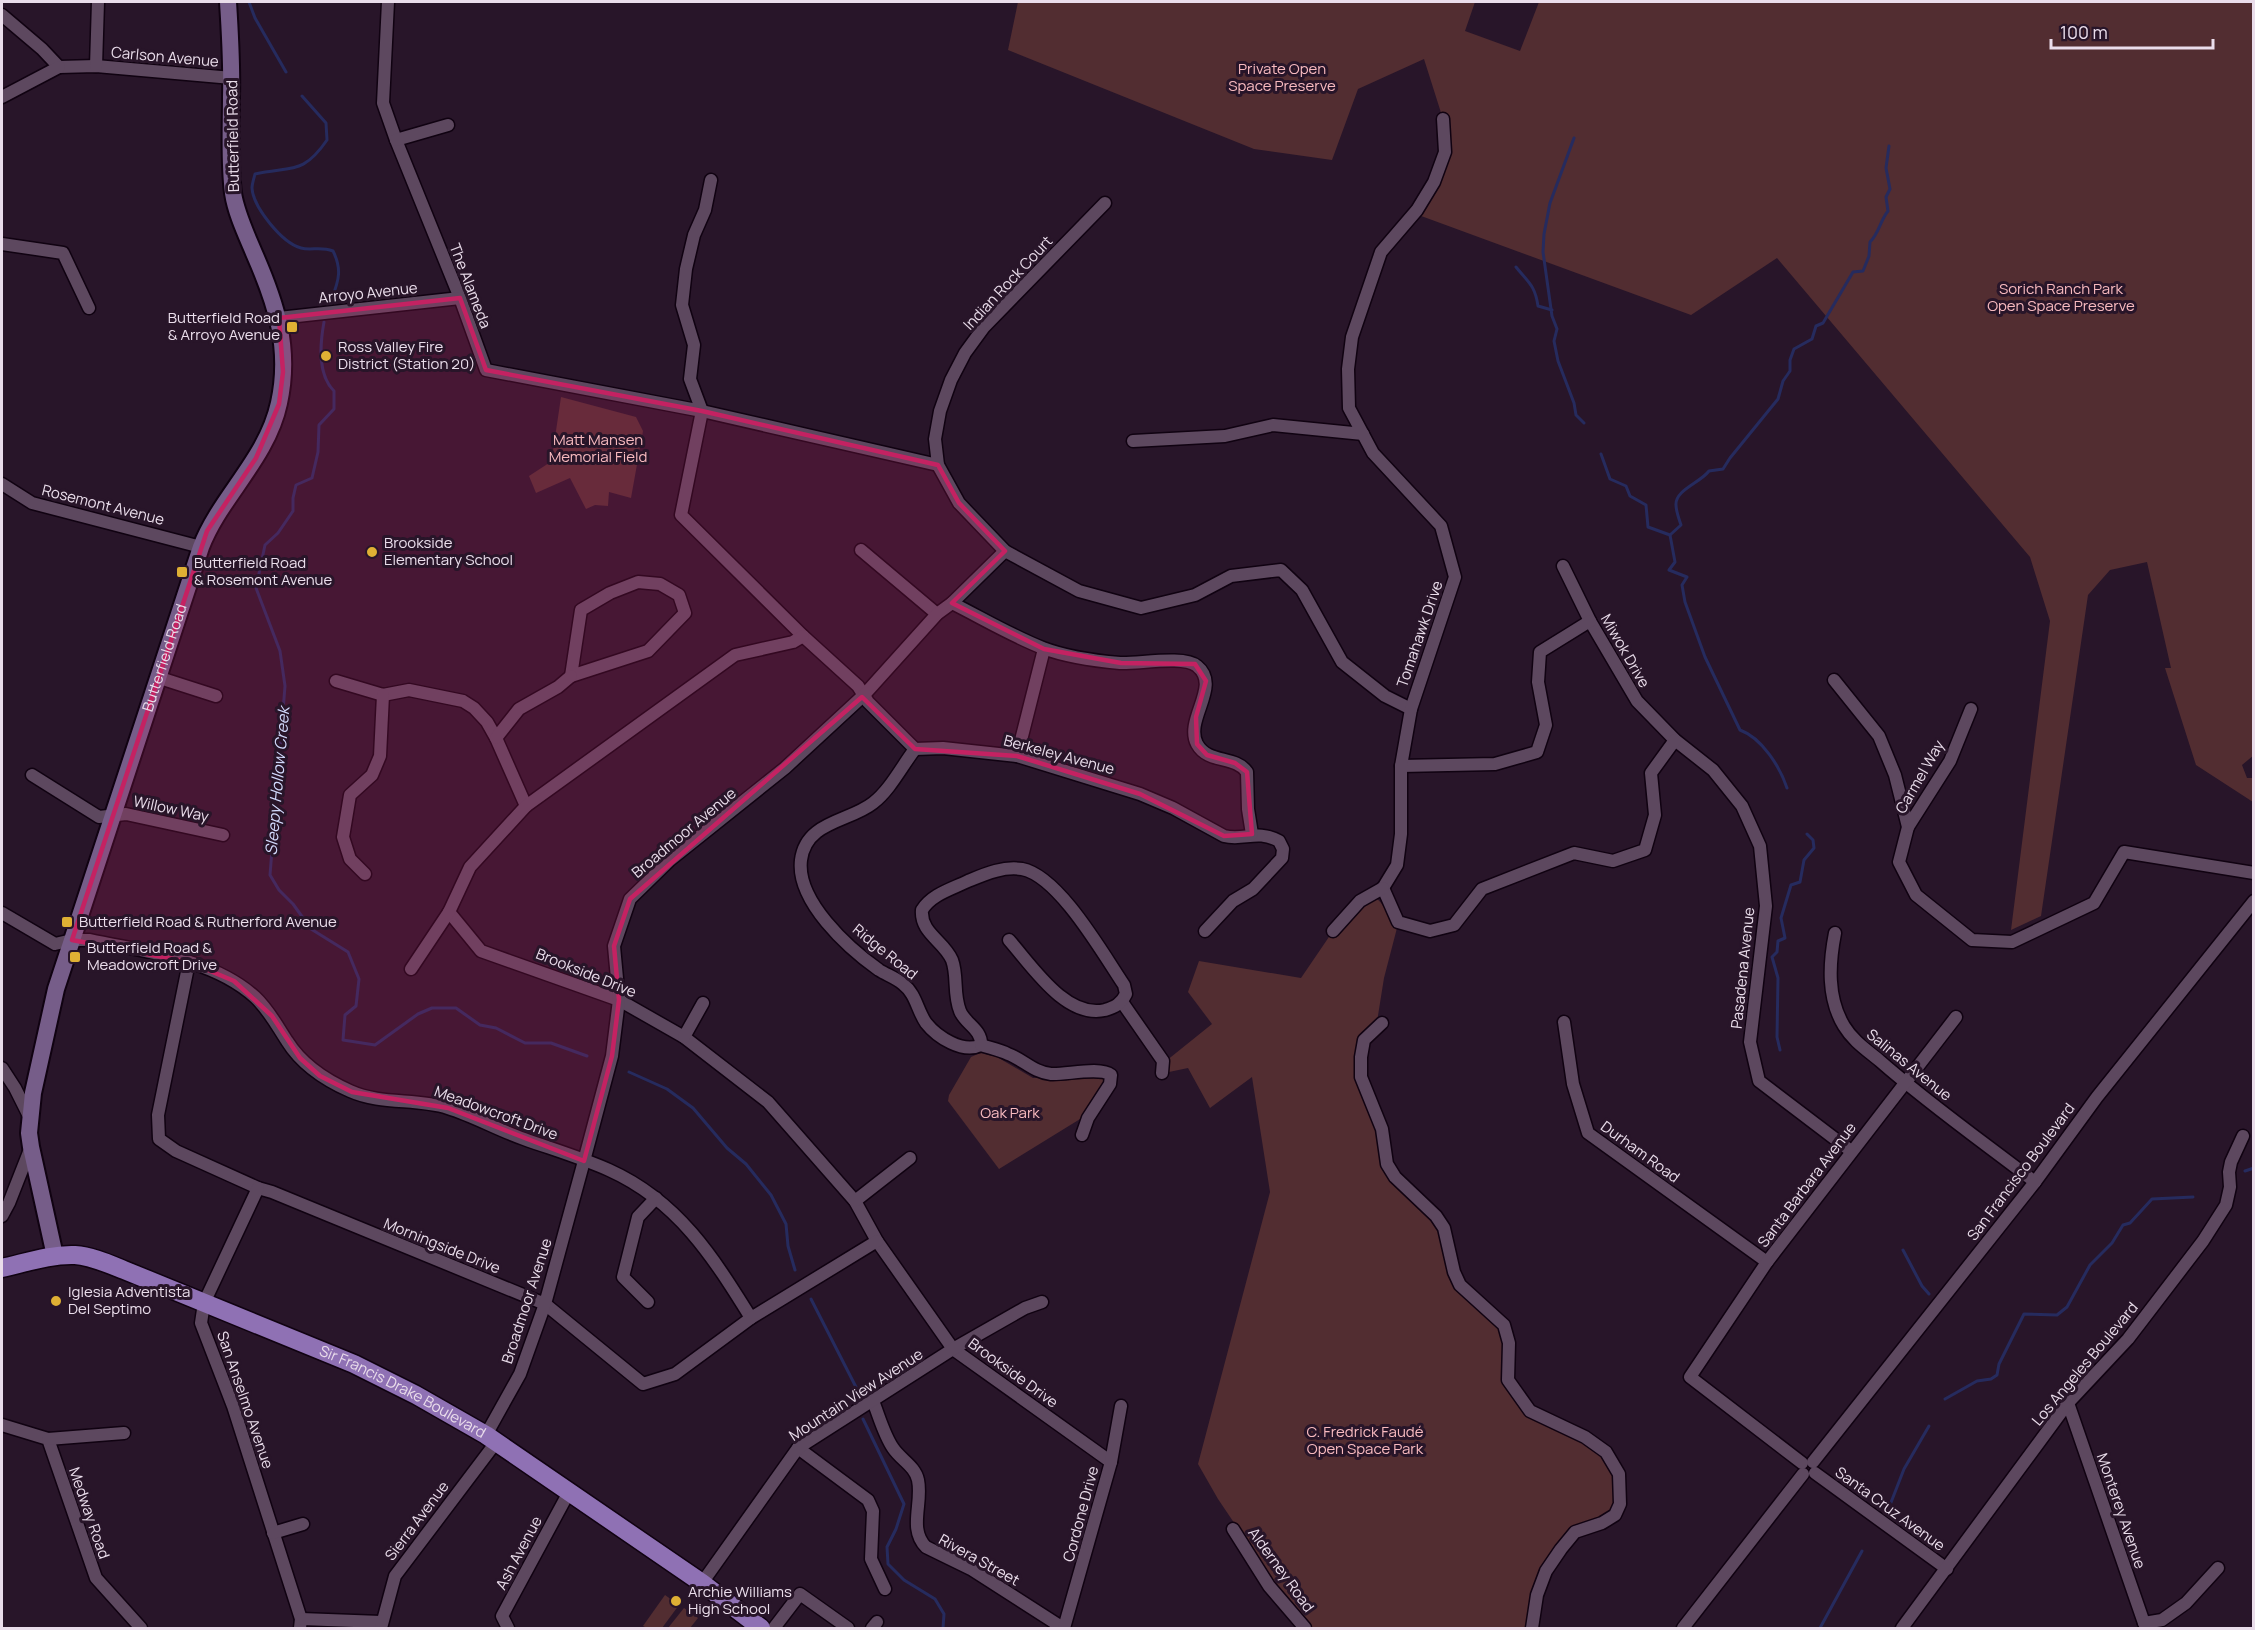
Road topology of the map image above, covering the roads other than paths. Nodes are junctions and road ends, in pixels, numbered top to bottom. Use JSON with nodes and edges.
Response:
{"nodes":[{"id":1,"x":98,"y":2,"type":"edge"},
{"id":2,"x":228,"y":2,"type":"edge"},
{"id":3,"x":388,"y":2,"type":"edge"},
{"id":4,"x":2,"y":15,"type":"edge"},
{"id":5,"x":96,"y":66,"type":"junction"},
{"id":6,"x":59,"y":67,"type":"junction"},
{"id":7,"x":231,"y":78,"type":"junction"},
{"id":8,"x":2,"y":97,"type":"edge"},
{"id":9,"x":1443,"y":119,"type":"dead end"},
{"id":10,"x":448,"y":125,"type":"dead end"},
{"id":11,"x":396,"y":140,"type":"junction"},
{"id":12,"x":711,"y":180,"type":"dead end"},
{"id":13,"x":1106,"y":202,"type":"dead end"},
{"id":14,"x":2,"y":244,"type":"edge"},
{"id":15,"x":460,"y":298,"type":"junction"},
{"id":16,"x":89,"y":308,"type":"dead end"},
{"id":17,"x":279,"y":318,"type":"junction"},
{"id":18,"x":702,"y":411,"type":"junction"},
{"id":19,"x":1363,"y":434,"type":"junction"},
{"id":20,"x":1133,"y":441,"type":"dead end"},
{"id":21,"x":938,"y":465,"type":"junction"},
{"id":22,"x":2,"y":484,"type":"edge"},
{"id":23,"x":201,"y":546,"type":"junction"},
{"id":24,"x":861,"y":550,"type":"dead end"},
{"id":25,"x":1005,"y":551,"type":"junction"},
{"id":26,"x":1563,"y":566,"type":"dead end"},
{"id":27,"x":952,"y":603,"type":"junction"},
{"id":28,"x":937,"y":614,"type":"junction"},
{"id":29,"x":1590,"y":621,"type":"junction"},
{"id":30,"x":803,"y":636,"type":"junction"},
{"id":31,"x":1044,"y":649,"type":"junction"},
{"id":32,"x":571,"y":676,"type":"junction"},
{"id":33,"x":160,"y":678,"type":"junction"},
{"id":34,"x":1834,"y":680,"type":"dead end"},
{"id":35,"x":336,"y":681,"type":"dead end"},
{"id":36,"x":383,"y":695,"type":"junction"},
{"id":37,"x":864,"y":695,"type":"junction"},
{"id":38,"x":216,"y":696,"type":"dead end"},
{"id":39,"x":1411,"y":709,"type":"junction"},
{"id":40,"x":1971,"y":709,"type":"dead end"},
{"id":41,"x":496,"y":738,"type":"junction"},
{"id":42,"x":1675,"y":740,"type":"junction"},
{"id":43,"x":915,"y":749,"type":"junction"},
{"id":44,"x":1017,"y":756,"type":"junction"},
{"id":45,"x":1401,"y":766,"type":"junction"},
{"id":46,"x":32,"y":776,"type":"dead end"},
{"id":47,"x":526,"y":806,"type":"junction"},
{"id":48,"x":112,"y":815,"type":"junction"},
{"id":49,"x":1908,"y":827,"type":"junction"},
{"id":50,"x":1252,"y":834,"type":"junction"},
{"id":51,"x":223,"y":835,"type":"dead end"},
{"id":52,"x":2253,"y":873,"type":"edge"},
{"id":53,"x":365,"y":874,"type":"dead end"},
{"id":54,"x":1383,"y":888,"type":"junction"},
{"id":55,"x":2253,"y":901,"type":"edge"},
{"id":56,"x":449,"y":912,"type":"junction"},
{"id":57,"x":2,"y":913,"type":"edge"},
{"id":58,"x":1205,"y":931,"type":"dead end"},
{"id":59,"x":1333,"y":931,"type":"dead end"},
{"id":60,"x":1835,"y":933,"type":"dead end"},
{"id":61,"x":72,"y":940,"type":"junction"},
{"id":62,"x":1009,"y":940,"type":"dead end"},
{"id":63,"x":189,"y":962,"type":"junction"},
{"id":64,"x":411,"y":969,"type":"dead end"},
{"id":65,"x":619,"y":1000,"type":"junction"},
{"id":66,"x":1122,"y":1002,"type":"junction"},
{"id":67,"x":703,"y":1003,"type":"dead end"},
{"id":68,"x":1956,"y":1017,"type":"dead end"},
{"id":69,"x":1564,"y":1022,"type":"dead end"},
{"id":70,"x":1382,"y":1023,"type":"dead end"},
{"id":71,"x":684,"y":1037,"type":"junction"},
{"id":72,"x":981,"y":1045,"type":"junction"},
{"id":73,"x":2,"y":1068,"type":"edge"},
{"id":74,"x":1162,"y":1073,"type":"dead end"},
{"id":75,"x":1904,"y":1083,"type":"junction"},
{"id":76,"x":30,"y":1118,"type":"junction"},
{"id":77,"x":1082,"y":1135,"type":"dead end"},
{"id":78,"x":2243,"y":1136,"type":"dead end"},
{"id":79,"x":31,"y":1147,"type":"junction"},
{"id":80,"x":1851,"y":1151,"type":"junction"},
{"id":81,"x":910,"y":1158,"type":"dead end"},
{"id":82,"x":584,"y":1161,"type":"junction"},
{"id":83,"x":2035,"y":1182,"type":"junction"},
{"id":84,"x":258,"y":1188,"type":"junction"},
{"id":85,"x":656,"y":1198,"type":"junction"},
{"id":86,"x":855,"y":1201,"type":"junction"},
{"id":87,"x":2,"y":1216,"type":"edge"},
{"id":88,"x":877,"y":1241,"type":"junction"},
{"id":89,"x":55,"y":1256,"type":"junction"},
{"id":90,"x":1767,"y":1262,"type":"junction"},
{"id":91,"x":2,"y":1268,"type":"edge"},
{"id":92,"x":648,"y":1302,"type":"dead end"},
{"id":93,"x":1042,"y":1302,"type":"dead end"},
{"id":94,"x":204,"y":1303,"type":"junction"},
{"id":95,"x":545,"y":1304,"type":"junction"},
{"id":96,"x":751,"y":1318,"type":"junction"},
{"id":97,"x":953,"y":1349,"type":"junction"},
{"id":98,"x":1690,"y":1377,"type":"joint"},
{"id":99,"x":873,"y":1401,"type":"junction"},
{"id":100,"x":2068,"y":1403,"type":"junction"},
{"id":101,"x":1121,"y":1406,"type":"dead end"},
{"id":102,"x":2,"y":1425,"type":"edge"},
{"id":103,"x":124,"y":1434,"type":"dead end"},
{"id":104,"x":492,"y":1438,"type":"junction"},
{"id":105,"x":48,"y":1439,"type":"junction"},
{"id":106,"x":798,"y":1448,"type":"junction"},
{"id":107,"x":1111,"y":1462,"type":"junction"},
{"id":108,"x":1808,"y":1468,"type":"junction"},
{"id":109,"x":569,"y":1492,"type":"junction"},
{"id":110,"x":303,"y":1524,"type":"dead end"},
{"id":111,"x":1233,"y":1529,"type":"dead end"},
{"id":112,"x":273,"y":1533,"type":"junction"},
{"id":113,"x":2218,"y":1568,"type":"dead end"},
{"id":114,"x":1947,"y":1569,"type":"junction"},
{"id":115,"x":702,"y":1583,"type":"junction"},
{"id":116,"x":885,"y":1590,"type":"dead end"},
{"id":117,"x":300,"y":1624,"type":"edge"},
{"id":118,"x":381,"y":1625,"type":"edge"},
{"id":119,"x":2142,"y":1626,"type":"edge"},
{"id":120,"x":141,"y":1629,"type":"edge"},
{"id":121,"x":508,"y":1629,"type":"edge"},
{"id":122,"x":761,"y":1629,"type":"edge"},
{"id":123,"x":774,"y":1629,"type":"edge"},
{"id":124,"x":848,"y":1629,"type":"edge"},
{"id":125,"x":1064,"y":1629,"type":"edge"},
{"id":126,"x":1305,"y":1629,"type":"edge"},
{"id":127,"x":1532,"y":1629,"type":"edge"},
{"id":128,"x":1683,"y":1629,"type":"edge"},
{"id":129,"x":1902,"y":1629,"type":"edge"}],
"edges":[{"from":1,"to":5,"type":"street"},
{"from":2,"to":7,"type":"street","name":"Butterfield Road"},
{"from":3,"to":11,"type":"street","name":"The Alameda"},
{"from":4,"to":6,"type":"street"},
{"from":5,"to":6,"type":"street","name":"Carlson Avenue"},
{"from":5,"to":7,"type":"street","name":"Carlson Avenue"},
{"from":6,"to":8,"type":"street"},
{"from":7,"to":17,"type":"street","name":"Butterfield Road"},
{"from":9,"to":19,"type":"street","name":"Tomahawk Drive"},
{"from":10,"to":11,"type":"street"},
{"from":11,"to":15,"type":"street","name":"The Alameda"},
{"from":12,"to":18,"type":"street"},
{"from":13,"to":21,"type":"street","name":"Indian Rock Court"},
{"from":14,"to":16,"type":"street"},
{"from":15,"to":17,"type":"street","name":"Arroyo Avenue"},
{"from":15,"to":18,"type":"street","name":"The Alameda"},
{"from":17,"to":23,"type":"street","name":"Butterfield Road"},
{"from":18,"to":21,"type":"street","name":"The Alameda"},
{"from":18,"to":30,"type":"street"},
{"from":19,"to":20,"type":"street"},
{"from":19,"to":39,"type":"street","name":"Tomahawk Drive"},
{"from":21,"to":25,"type":"street"},
{"from":22,"to":23,"type":"street","name":"Rosemont Avenue"},
{"from":23,"to":33,"type":"street","name":"Butterfield Road"},
{"from":24,"to":28,"type":"street"},
{"from":25,"to":27,"type":"street","name":"Broadmoor Avenue"},
{"from":25,"to":39,"type":"street"},
{"from":26,"to":29,"type":"street","name":"Miwok Drive"},
{"from":27,"to":28,"type":"street","name":"Broadmoor Avenue"},
{"from":27,"to":31,"type":"street"},
{"from":28,"to":37,"type":"street","name":"Broadmoor Avenue"},
{"from":29,"to":42,"type":"street","name":"Miwok Drive"},
{"from":29,"to":45,"type":"street"},
{"from":30,"to":37,"type":"street"},
{"from":30,"to":47,"type":"street"},
{"from":31,"to":44,"type":"street"},
{"from":31,"to":50,"type":"street"},
{"from":32,"to":32,"type":"street"},
{"from":32,"to":41,"type":"street"},
{"from":33,"to":38,"type":"street"},
{"from":33,"to":48,"type":"street","name":"Butterfield Road"},
{"from":34,"to":49,"type":"street"},
{"from":35,"to":36,"type":"street"},
{"from":36,"to":41,"type":"street"},
{"from":36,"to":53,"type":"street"},
{"from":37,"to":43,"type":"street"},
{"from":37,"to":65,"type":"street","name":"Broadmoor Avenue"},
{"from":39,"to":45,"type":"street","name":"Tomahawk Drive"},
{"from":40,"to":49,"type":"street","name":"Carmel Way"},
{"from":41,"to":47,"type":"street"},
{"from":42,"to":54,"type":"street"},
{"from":42,"to":80,"type":"street","name":"Pasadena Avenue"},
{"from":43,"to":44,"type":"street","name":"Berkeley Avenue"},
{"from":43,"to":72,"type":"street","name":"Ridge Road"},
{"from":44,"to":50,"type":"street","name":"Berkeley Avenue"},
{"from":45,"to":54,"type":"street","name":"Tomahawk Drive"},
{"from":46,"to":48,"type":"street","name":"Willow Way"},
{"from":47,"to":56,"type":"street"},
{"from":48,"to":51,"type":"street","name":"Willow Way"},
{"from":48,"to":61,"type":"street","name":"Butterfield Road"},
{"from":49,"to":52,"type":"street"},
{"from":50,"to":58,"type":"street","name":"Berkeley Avenue"},
{"from":54,"to":59,"type":"street"},
{"from":55,"to":83,"type":"street","name":"San Francisco Boulevard"},
{"from":56,"to":64,"type":"street"},
{"from":56,"to":65,"type":"street","name":"Brookside Drive"},
{"from":57,"to":61,"type":"street","name":"Meadowcroft Drive"},
{"from":60,"to":75,"type":"street","name":"Salinas Avenue"},
{"from":61,"to":63,"type":"street","name":"Meadowcroft Drive"},
{"from":61,"to":76,"type":"street","name":"Butterfield Road"},
{"from":62,"to":66,"type":"street"},
{"from":63,"to":82,"type":"street","name":"Meadowcroft Drive"},
{"from":63,"to":84,"type":"street","name":"Morningside Drive"},
{"from":65,"to":71,"type":"street","name":"Brookside Drive"},
{"from":65,"to":82,"type":"street","name":"Broadmoor Avenue"},
{"from":66,"to":72,"type":"street"},
{"from":66,"to":74,"type":"street"},
{"from":67,"to":71,"type":"street"},
{"from":68,"to":75,"type":"street","name":"Santa Barbara Avenue"},
{"from":69,"to":90,"type":"street","name":"Durham Road"},
{"from":70,"to":127,"type":"street"},
{"from":71,"to":86,"type":"street","name":"Brookside Drive"},
{"from":72,"to":77,"type":"street","name":"Ridge Road"},
{"from":73,"to":76,"type":"street"},
{"from":75,"to":80,"type":"street","name":"Santa Barbara Avenue"},
{"from":75,"to":83,"type":"street","name":"Salinas Avenue"},
{"from":76,"to":79,"type":"street","name":"Butterfield Road"},
{"from":78,"to":100,"type":"street","name":"Los Angeles Boulevard"},
{"from":79,"to":87,"type":"street"},
{"from":79,"to":89,"type":"street","name":"Butterfield Road"},
{"from":80,"to":90,"type":"street","name":"Santa Barbara Avenue"},
{"from":81,"to":86,"type":"street"},
{"from":82,"to":85,"type":"street","name":"Meadowcroft Drive"},
{"from":82,"to":95,"type":"street","name":"Broadmoor Avenue"},
{"from":83,"to":108,"type":"street","name":"San Francisco Boulevard"},
{"from":84,"to":94,"type":"street","name":"San Anselmo Avenue"},
{"from":84,"to":95,"type":"street","name":"Morningside Drive"},
{"from":85,"to":92,"type":"street"},
{"from":85,"to":96,"type":"street","name":"Meadowcroft Drive"},
{"from":86,"to":88,"type":"street","name":"Brookside Drive"},
{"from":88,"to":96,"type":"street","name":"Morningside Drive"},
{"from":88,"to":97,"type":"street","name":"Brookside Drive"},
{"from":89,"to":91,"type":"main road","name":"Sir Francis Drake Boulevard"},
{"from":89,"to":94,"type":"main road","name":"Sir Francis Drake Boulevard"},
{"from":90,"to":98,"type":"street","name":"Santa Barbara Avenue"},
{"from":93,"to":97,"type":"street","name":"Mountain View Avenue"},
{"from":94,"to":104,"type":"main road","name":"Sir Francis Drake Boulevard"},
{"from":94,"to":112,"type":"street","name":"San Anselmo Avenue"},
{"from":95,"to":96,"type":"street","name":"Morningside Drive"},
{"from":95,"to":104,"type":"street","name":"Broadmoor Avenue"},
{"from":97,"to":99,"type":"street","name":"Mountain View Avenue"},
{"from":97,"to":107,"type":"street","name":"Brookside Drive"},
{"from":98,"to":108,"type":"street","name":"Santa Cruz Avenue"},
{"from":99,"to":106,"type":"street","name":"Mountain View Avenue"},
{"from":99,"to":125,"type":"street","name":"Rivera Street"},
{"from":100,"to":114,"type":"street","name":"Los Angeles Boulevard"},
{"from":100,"to":119,"type":"street","name":"Monterey Avenue"},
{"from":101,"to":107,"type":"street","name":"Cordone Drive"},
{"from":102,"to":105,"type":"street"},
{"from":103,"to":105,"type":"street"},
{"from":104,"to":109,"type":"main road","name":"Sir Francis Drake Boulevard"},
{"from":104,"to":118,"type":"street","name":"Sierra Avenue"},
{"from":105,"to":120,"type":"street","name":"Medway Road"},
{"from":106,"to":115,"type":"street","name":"Mountain View Avenue"},
{"from":106,"to":116,"type":"street"},
{"from":107,"to":125,"type":"street","name":"Cordone Drive"},
{"from":108,"to":114,"type":"street","name":"Santa Cruz Avenue"},
{"from":108,"to":128,"type":"street","name":"San Francisco Boulevard"},
{"from":109,"to":115,"type":"main road","name":"Sir Francis Drake Boulevard"},
{"from":109,"to":121,"type":"street","name":"Ash Avenue"},
{"from":110,"to":112,"type":"street"},
{"from":111,"to":126,"type":"street","name":"Alderney Road"},
{"from":112,"to":117,"type":"street","name":"San Anselmo Avenue"},
{"from":113,"to":119,"type":"street"},
{"from":114,"to":129,"type":"street","name":"Los Angeles Boulevard"},
{"from":115,"to":122,"type":"main road","name":"Sir Francis Drake Boulevard"},
{"from":117,"to":118,"type":"street"},
{"from":123,"to":124,"type":"street"}]}
